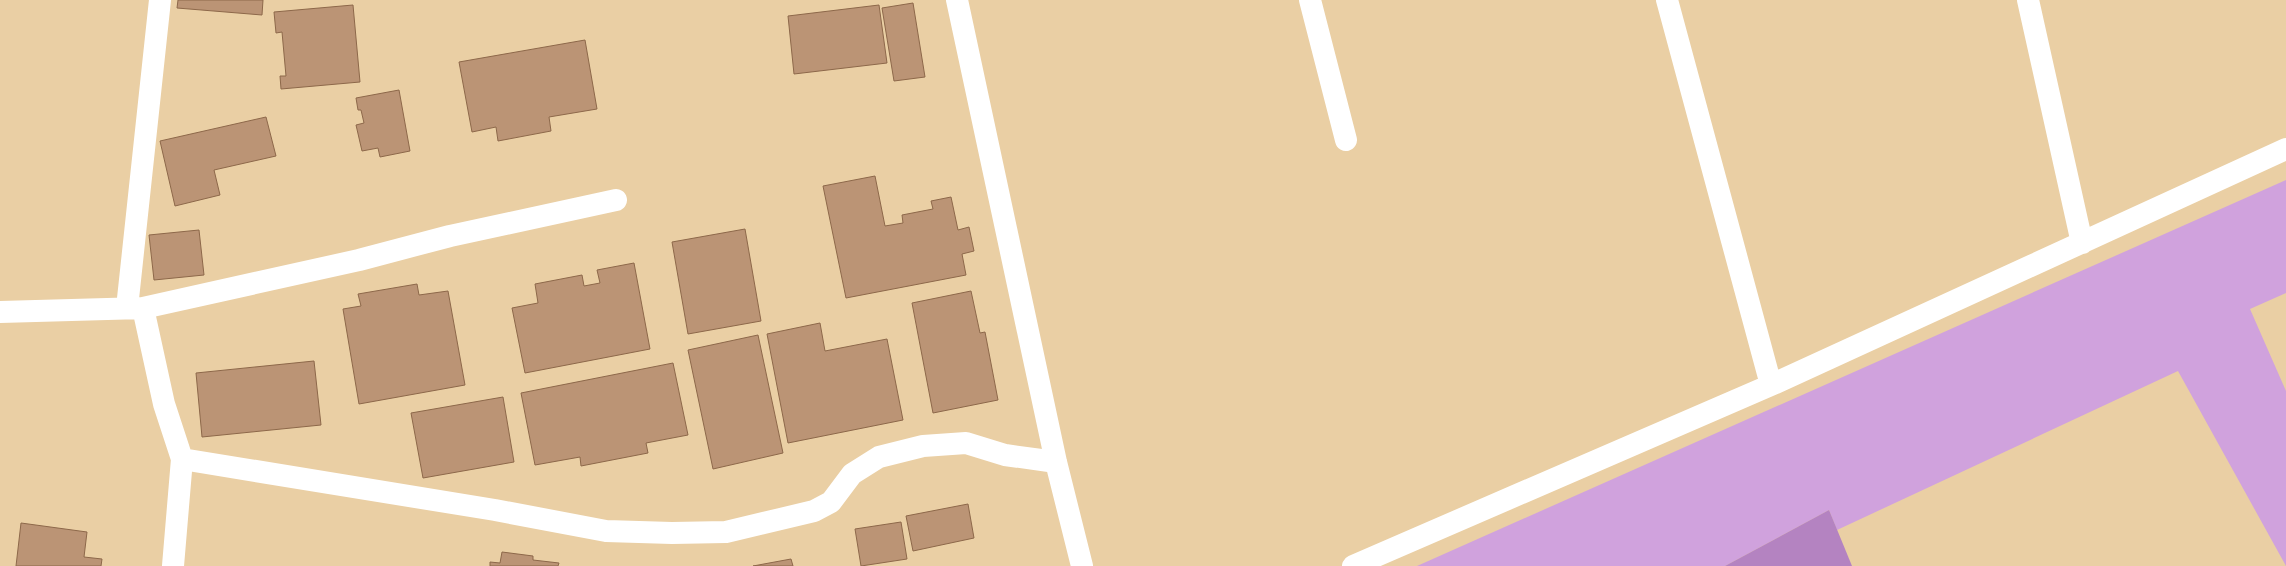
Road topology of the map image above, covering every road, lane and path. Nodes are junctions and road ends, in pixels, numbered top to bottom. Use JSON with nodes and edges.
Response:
{"nodes":[{"id":1,"x":160,"y":0,"type":"edge"},
{"id":2,"x":957,"y":0,"type":"edge"},
{"id":3,"x":1310,"y":0,"type":"edge"},
{"id":4,"x":1667,"y":0,"type":"edge"},
{"id":5,"x":2028,"y":0,"type":"edge"},
{"id":6,"x":1346,"y":140,"type":"dead end"},
{"id":7,"x":2286,"y":149,"type":"edge"},
{"id":8,"x":616,"y":200,"type":"dead end"},
{"id":9,"x":2082,"y":243,"type":"junction"},
{"id":10,"x":135,"y":308,"type":"junction"},
{"id":11,"x":0,"y":312,"type":"edge"},
{"id":12,"x":1771,"y":385,"type":"junction"},
{"id":13,"x":182,"y":459,"type":"junction"},
{"id":14,"x":1056,"y":462,"type":"junction"},
{"id":15,"x":173,"y":566,"type":"edge"},
{"id":16,"x":1082,"y":566,"type":"edge"},
{"id":17,"x":1352,"y":566,"type":"edge"}],
"edges":[{"from":1,"to":10,"type":"street"},
{"from":2,"to":14,"type":"street"},
{"from":3,"to":6,"type":"street"},
{"from":4,"to":12,"type":"street"},
{"from":5,"to":9,"type":"street"},
{"from":7,"to":9,"type":"street"},
{"from":8,"to":10,"type":"street"},
{"from":9,"to":12,"type":"street"},
{"from":10,"to":11,"type":"street"},
{"from":10,"to":13,"type":"street"},
{"from":12,"to":17,"type":"street"},
{"from":13,"to":14,"type":"street"},
{"from":13,"to":15,"type":"street"},
{"from":14,"to":16,"type":"street"}]}
